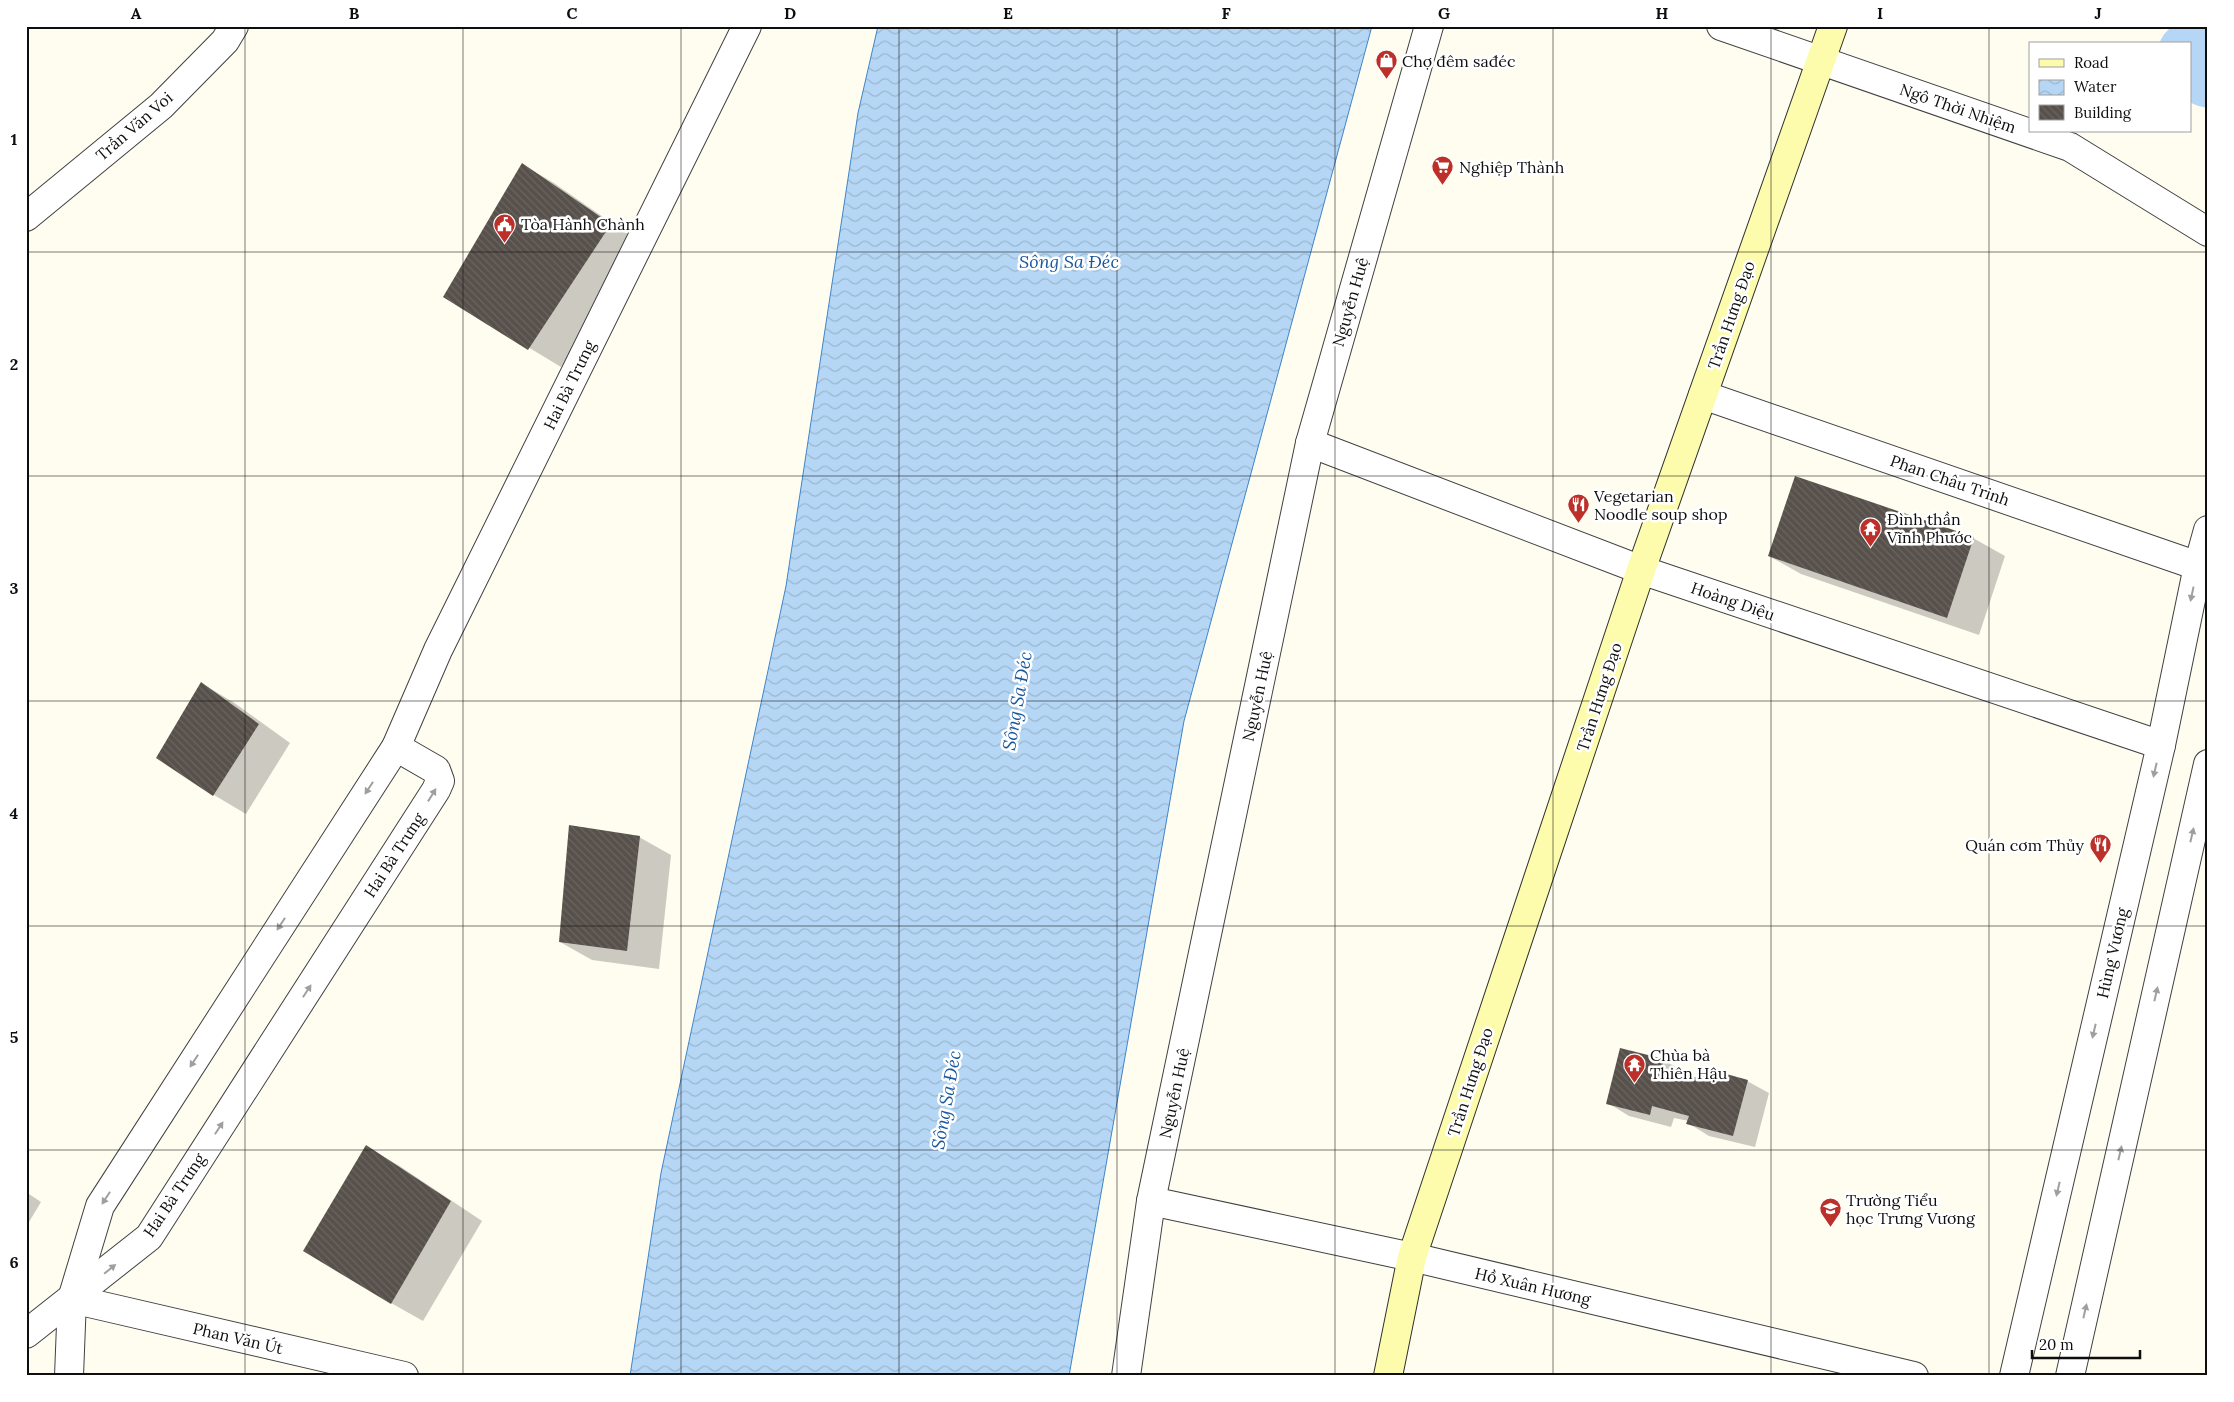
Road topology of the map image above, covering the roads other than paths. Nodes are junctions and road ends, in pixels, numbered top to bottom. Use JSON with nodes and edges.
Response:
{"nodes":[{"id":1,"x":234,"y":26,"type":"edge"},
{"id":2,"x":748,"y":26,"type":"edge"},
{"id":3,"x":1429,"y":26,"type":"edge"},
{"id":4,"x":1721,"y":26,"type":"edge"},
{"id":5,"x":1833,"y":26,"type":"edge"},
{"id":6,"x":1820,"y":61,"type":"junction"},
{"id":7,"x":26,"y":218,"type":"edge"},
{"id":8,"x":2208,"y":232,"type":"edge"},
{"id":9,"x":1703,"y":395,"type":"junction"},
{"id":10,"x":1310,"y":443,"type":"junction"},
{"id":11,"x":2208,"y":530,"type":"edge"},
{"id":12,"x":2198,"y":566,"type":"junction"},
{"id":13,"x":1641,"y":570,"type":"junction"},
{"id":14,"x":2160,"y":744,"type":"junction"},
{"id":15,"x":396,"y":746,"type":"junction"},
{"id":16,"x":2208,"y":764,"type":"edge"},
{"id":17,"x":1151,"y":1201,"type":"junction"},
{"id":18,"x":1412,"y":1257,"type":"junction"},
{"id":19,"x":72,"y":1299,"type":"junction"},
{"id":20,"x":26,"y":1334,"type":"edge"},
{"id":21,"x":69,"y":1376,"type":"edge"},
{"id":22,"x":404,"y":1376,"type":"edge"},
{"id":23,"x":1126,"y":1376,"type":"edge"},
{"id":24,"x":1388,"y":1376,"type":"edge"},
{"id":25,"x":1914,"y":1376,"type":"edge"},
{"id":26,"x":2014,"y":1376,"type":"edge"},
{"id":27,"x":2070,"y":1376,"type":"edge"}],
"edges":[{"from":1,"to":7,"type":"street","name":"Trần Văn Voi"},
{"from":2,"to":15,"type":"street","name":"Hai Bà Trưng"},
{"from":3,"to":10,"type":"street","name":"Nguyễn Huệ"},
{"from":4,"to":6,"type":"street","name":"Ngô Thời Nhiệm"},
{"from":5,"to":6,"type":"main road","name":"Trần Hưng Đạo"},
{"from":6,"to":8,"type":"street","name":"Ngô Thời Nhiệm"},
{"from":6,"to":9,"type":"main road","name":"Trần Hưng Đạo"},
{"from":9,"to":12,"type":"street","name":"Phan Châu Trinh"},
{"from":9,"to":13,"type":"main road","name":"Trần Hưng Đạo"},
{"from":10,"to":13,"type":"street","name":"Hoàng Diệu"},
{"from":10,"to":17,"type":"street","name":"Nguyễn Huệ"},
{"from":11,"to":12,"type":"street","name":"Hùng Vương"},
{"from":12,"to":14,"type":"street","name":"Hùng Vương","one_way":true},
{"from":13,"to":14,"type":"street","name":"Hoàng Diệu"},
{"from":13,"to":18,"type":"main road","name":"Trần Hưng Đạo"},
{"from":14,"to":26,"type":"street","name":"Hùng Vương","one_way":true},
{"from":15,"to":19,"type":"street","name":"Hai Bà Trưng","one_way":true},
{"from":19,"to":15,"type":"street","name":"Hai Bà Trưng","one_way":true},
{"from":27,"to":16,"type":"street","one_way":true},
{"from":17,"to":18,"type":"street","name":"Hồ Xuân Hương"},
{"from":17,"to":23,"type":"street","name":"Nguyễn Huệ"},
{"from":18,"to":24,"type":"main road","name":"Trần Hưng Đạo"},
{"from":18,"to":25,"type":"street","name":"Hồ Xuân Hương"},
{"from":19,"to":20,"type":"street"},
{"from":19,"to":21,"type":"street"},
{"from":19,"to":22,"type":"street","name":"Phan Văn Út"}]}
